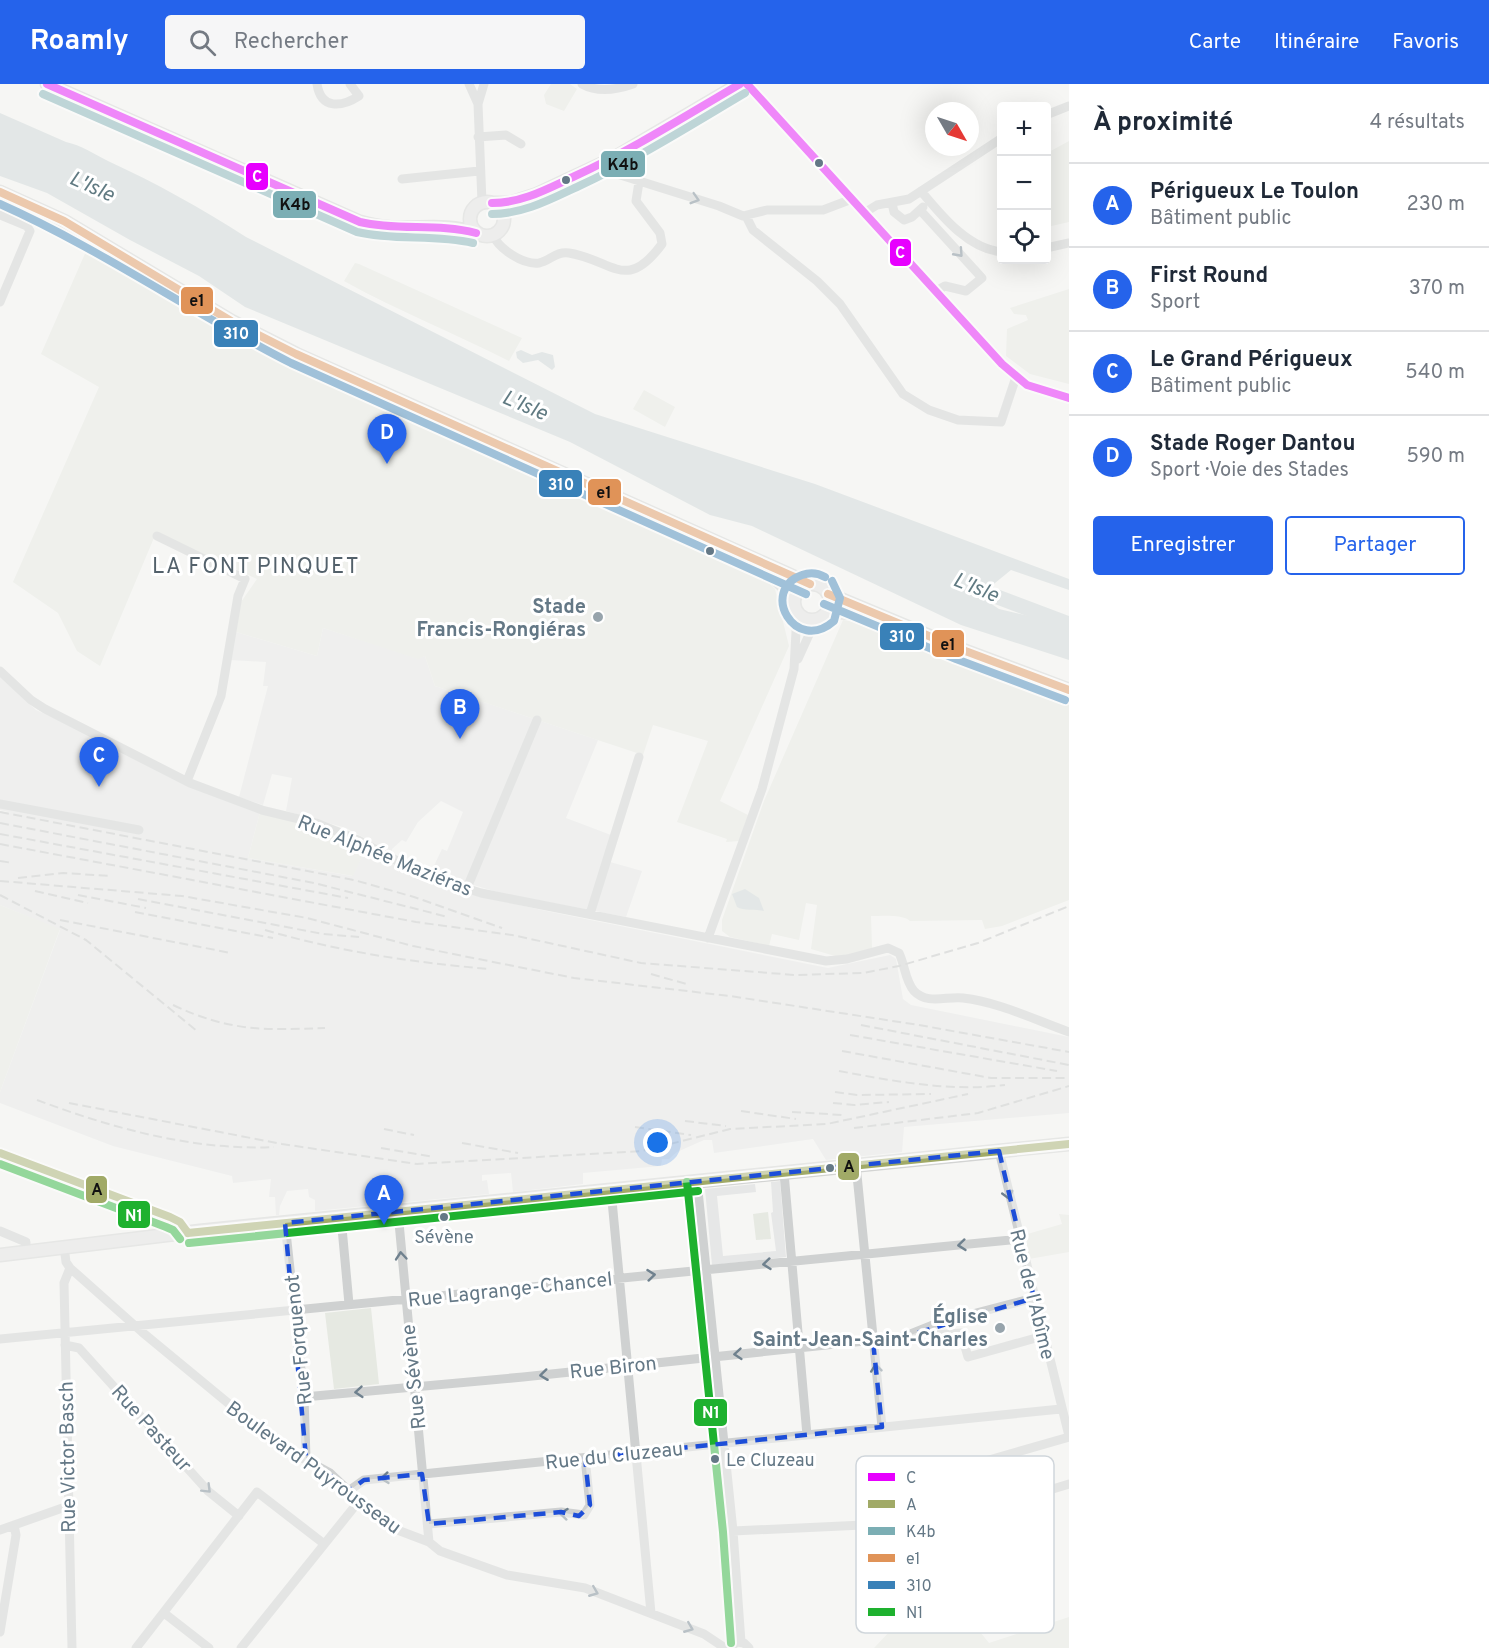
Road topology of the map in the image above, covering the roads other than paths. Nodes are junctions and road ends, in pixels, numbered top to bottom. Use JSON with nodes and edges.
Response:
{"nodes":[{"id":1,"x":47,"y":84,"type":"edge"},
{"id":2,"x":316,"y":84,"type":"edge"},
{"id":3,"x":350,"y":84,"type":"edge"},
{"id":4,"x":469,"y":84,"type":"edge"},
{"id":5,"x":484,"y":84,"type":"edge"},
{"id":6,"x":582,"y":84,"type":"edge"},
{"id":7,"x":633,"y":84,"type":"edge"},
{"id":8,"x":730,"y":84,"type":"edge"},
{"id":9,"x":740,"y":84,"type":"edge"},
{"id":10,"x":747,"y":84,"type":"edge"},
{"id":11,"x":478,"y":104,"type":"junction"},
{"id":12,"x":1069,"y":106,"type":"edge"},
{"id":13,"x":1051,"y":113,"type":"edge"},
{"id":14,"x":478,"y":137,"type":"junction"},
{"id":15,"x":997,"y":141,"type":"edge"},
{"id":16,"x":521,"y":144,"type":"dead end"},
{"id":17,"x":479,"y":171,"type":"junction"},
{"id":18,"x":582,"y":171,"type":"junction"},
{"id":19,"x":402,"y":178,"type":"dead end"},
{"id":20,"x":639,"y":182,"type":"junction"},
{"id":21,"x":921,"y":191,"type":"junction"},
{"id":22,"x":0,"y":192,"type":"edge"},
{"id":23,"x":535,"y":195,"type":"junction"},
{"id":24,"x":852,"y":199,"type":"junction"},
{"id":25,"x":929,"y":201,"type":"junction"},
{"id":26,"x":0,"y":202,"type":"edge"},
{"id":27,"x":892,"y":203,"type":"junction"},
{"id":28,"x":482,"y":205,"type":"junction"},
{"id":29,"x":920,"y":210,"type":"junction"},
{"id":30,"x":864,"y":213,"type":"junction"},
{"id":31,"x":0,"y":215,"type":"edge"},
{"id":32,"x":746,"y":216,"type":"junction"},
{"id":33,"x":504,"y":221,"type":"junction"},
{"id":34,"x":411,"y":229,"type":"junction"},
{"id":35,"x":476,"y":233,"type":"junction"},
{"id":36,"x":493,"y":235,"type":"junction"},
{"id":37,"x":1069,"y":243,"type":"edge"},
{"id":38,"x":1051,"y":247,"type":"edge"},
{"id":39,"x":997,"y":250,"type":"edge"},
{"id":40,"x":136,"y":265,"type":"junction"},
{"id":41,"x":936,"y":291,"type":"junction"},
{"id":42,"x":0,"y":302,"type":"edge"},
{"id":43,"x":1016,"y":377,"type":"junction"},
{"id":44,"x":1069,"y":398,"type":"edge"},
{"id":45,"x":157,"y":536,"type":"dead end"},
{"id":46,"x":743,"y":554,"type":"junction"},
{"id":47,"x":810,"y":584,"type":"junction"},
{"id":48,"x":828,"y":594,"type":"junction"},
{"id":49,"x":795,"y":608,"type":"junction"},
{"id":50,"x":823,"y":616,"type":"junction"},
{"id":51,"x":884,"y":616,"type":"junction"},
{"id":52,"x":794,"y":669,"type":"junction"},
{"id":53,"x":0,"y":671,"type":"edge"},
{"id":54,"x":1069,"y":690,"type":"edge"},
{"id":55,"x":537,"y":720,"type":"dead end"},
{"id":56,"x":639,"y":757,"type":"dead end"},
{"id":57,"x":187,"y":781,"type":"junction"},
{"id":58,"x":0,"y":804,"type":"edge"},
{"id":59,"x":139,"y":831,"type":"dead end"},
{"id":60,"x":467,"y":888,"type":"junction"},
{"id":61,"x":590,"y":914,"type":"junction"},
{"id":62,"x":708,"y":938,"type":"junction"},
{"id":63,"x":1069,"y":1032,"type":"edge"},
{"id":64,"x":1069,"y":1144,"type":"edge"},
{"id":65,"x":999,"y":1151,"type":"junction"},
{"id":66,"x":0,"y":1153,"type":"edge"},
{"id":67,"x":856,"y":1165,"type":"junction"},
{"id":68,"x":784,"y":1173,"type":"junction"},
{"id":69,"x":697,"y":1181,"type":"junction"},
{"id":70,"x":611,"y":1190,"type":"junction"},
{"id":71,"x":398,"y":1212,"type":"junction"},
{"id":72,"x":341,"y":1216,"type":"junction"},
{"id":73,"x":285,"y":1223,"type":"junction"},
{"id":74,"x":0,"y":1231,"type":"edge"},
{"id":75,"x":188,"y":1233,"type":"junction"},
{"id":76,"x":1020,"y":1239,"type":"junction"},
{"id":77,"x":59,"y":1247,"type":"junction"},
{"id":78,"x":0,"y":1248,"type":"edge"},
{"id":79,"x":24,"y":1250,"type":"junction"},
{"id":80,"x":864,"y":1254,"type":"junction"},
{"id":81,"x":0,"y":1255,"type":"edge"},
{"id":82,"x":792,"y":1261,"type":"junction"},
{"id":83,"x":70,"y":1268,"type":"junction"},
{"id":84,"x":705,"y":1270,"type":"junction"},
{"id":85,"x":620,"y":1278,"type":"junction"},
{"id":86,"x":1034,"y":1298,"type":"junction"},
{"id":87,"x":405,"y":1300,"type":"junction"},
{"id":88,"x":349,"y":1304,"type":"junction"},
{"id":89,"x":296,"y":1309,"type":"junction"},
{"id":90,"x":135,"y":1325,"type":"junction"},
{"id":91,"x":920,"y":1330,"type":"junction"},
{"id":92,"x":64,"y":1332,"type":"junction"},
{"id":93,"x":1043,"y":1336,"type":"junction"},
{"id":94,"x":0,"y":1339,"type":"edge"},
{"id":95,"x":873,"y":1341,"type":"junction"},
{"id":96,"x":65,"y":1345,"type":"junction"},
{"id":97,"x":798,"y":1349,"type":"junction"},
{"id":98,"x":714,"y":1357,"type":"junction"},
{"id":99,"x":628,"y":1364,"type":"junction"},
{"id":100,"x":414,"y":1386,"type":"junction"},
{"id":101,"x":304,"y":1397,"type":"junction"},
{"id":102,"x":1061,"y":1408,"type":"junction"},
{"id":103,"x":882,"y":1427,"type":"junction"},
{"id":104,"x":807,"y":1435,"type":"junction"},
{"id":105,"x":1069,"y":1437,"type":"edge"},
{"id":106,"x":724,"y":1444,"type":"junction"},
{"id":107,"x":636,"y":1451,"type":"junction"},
{"id":108,"x":1003,"y":1456,"type":"edge"},
{"id":109,"x":306,"y":1458,"type":"junction"},
{"id":110,"x":585,"y":1458,"type":"junction"},
{"id":111,"x":423,"y":1474,"type":"junction"},
{"id":112,"x":1069,"y":1485,"type":"edge"},
{"id":113,"x":1054,"y":1489,"type":"edge"},
{"id":114,"x":350,"y":1490,"type":"junction"},
{"id":115,"x":359,"y":1501,"type":"junction"},
{"id":116,"x":68,"y":1506,"type":"junction"},
{"id":117,"x":239,"y":1516,"type":"junction"},
{"id":118,"x":14,"y":1524,"type":"junction"},
{"id":119,"x":429,"y":1524,"type":"junction"},
{"id":120,"x":856,"y":1525,"type":"edge"},
{"id":121,"x":0,"y":1530,"type":"edge"},
{"id":122,"x":733,"y":1531,"type":"junction"},
{"id":123,"x":429,"y":1542,"type":"junction"},
{"id":124,"x":323,"y":1543,"type":"junction"},
{"id":125,"x":164,"y":1613,"type":"junction"},
{"id":126,"x":651,"y":1613,"type":"junction"},
{"id":127,"x":0,"y":1632,"type":"edge"},
{"id":128,"x":745,"y":1645,"type":"edge"},
{"id":129,"x":72,"y":1648,"type":"edge"},
{"id":130,"x":136,"y":1648,"type":"edge"},
{"id":131,"x":209,"y":1648,"type":"edge"},
{"id":132,"x":241,"y":1648,"type":"edge"},
{"id":133,"x":727,"y":1648,"type":"edge"}],
"edges":[{"from":1,"to":34,"type":"main road"},
{"from":2,"to":3,"type":"street"},
{"from":4,"to":11,"type":"street"},
{"from":5,"to":11,"type":"street"},
{"from":6,"to":7,"type":"street"},
{"from":8,"to":18,"type":"main road"},
{"from":9,"to":18,"type":"main road"},
{"from":10,"to":24,"type":"street"},
{"from":11,"to":14,"type":"street"},
{"from":12,"to":13,"type":"street"},
{"from":14,"to":16,"type":"street"},
{"from":14,"to":17,"type":"street"},
{"from":15,"to":21,"type":"street"},
{"from":17,"to":19,"type":"street"},
{"from":17,"to":28,"type":"street"},
{"from":18,"to":20,"type":"street"},
{"from":18,"to":23,"type":"main road"},
{"from":20,"to":32,"type":"street","one_way":true},
{"from":20,"to":36,"type":"street"},
{"from":21,"to":25,"type":"street"},
{"from":21,"to":27,"type":"street"},
{"from":22,"to":40,"type":"main road"},
{"from":23,"to":28,"type":"main road"},
{"from":23,"to":33,"type":"main road"},
{"from":24,"to":30,"type":"street"},
{"from":24,"to":32,"type":"street"},
{"from":25,"to":29,"type":"street"},
{"from":25,"to":39,"type":"street"},
{"from":26,"to":40,"type":"main road"},
{"from":27,"to":29,"type":"street"},
{"from":27,"to":30,"type":"street"},
{"from":28,"to":33,"type":"main road"},
{"from":28,"to":34,"type":"main road"},
{"from":28,"to":35,"type":"main road"},
{"from":29,"to":41,"type":"street","one_way":true},
{"from":30,"to":41,"type":"street"},
{"from":31,"to":42,"type":"street"},
{"from":32,"to":43,"type":"street"},
{"from":33,"to":36,"type":"main road"},
{"from":34,"to":35,"type":"main road"},
{"from":35,"to":36,"type":"main road"},
{"from":37,"to":38,"type":"street"},
{"from":40,"to":46,"type":"main road"},
{"from":41,"to":43,"type":"street"},
{"from":43,"to":44,"type":"street"},
{"from":45,"to":57,"type":"street"},
{"from":46,"to":47,"type":"main road"},
{"from":46,"to":49,"type":"main road"},
{"from":47,"to":48,"type":"main road"},
{"from":47,"to":49,"type":"main road"},
{"from":48,"to":50,"type":"main road"},
{"from":48,"to":51,"type":"main road"},
{"from":49,"to":50,"type":"main road"},
{"from":49,"to":52,"type":"street"},
{"from":50,"to":51,"type":"main road"},
{"from":50,"to":52,"type":"street"},
{"from":51,"to":54,"type":"main road"},
{"from":52,"to":62,"type":"street"},
{"from":53,"to":57,"type":"street","name":"Rue Alphée Maziéras"},
{"from":55,"to":60,"type":"street"},
{"from":56,"to":61,"type":"street"},
{"from":57,"to":60,"type":"street","name":"Rue Alphée Maziéras"},
{"from":58,"to":59,"type":"street"},
{"from":60,"to":61,"type":"street","name":"Rue Alphée Maziéras"},
{"from":61,"to":62,"type":"street","name":"Rue Alphée Maziéras"},
{"from":62,"to":63,"type":"street","name":"Rue Alphée Maziéras"},
{"from":64,"to":65,"type":"main road"},
{"from":65,"to":67,"type":"main road"},
{"from":65,"to":76,"type":"street","name":"Rue de l'Abîme","one_way":true},
{"from":66,"to":75,"type":"street"},
{"from":67,"to":68,"type":"main road"},
{"from":67,"to":80,"type":"street"},
{"from":68,"to":69,"type":"main road"},
{"from":68,"to":82,"type":"street"},
{"from":69,"to":70,"type":"main road"},
{"from":69,"to":84,"type":"street"},
{"from":70,"to":71,"type":"main road"},
{"from":70,"to":85,"type":"street"},
{"from":71,"to":72,"type":"main road"},
{"from":87,"to":71,"type":"street","name":"Rue Sévène","one_way":true},
{"from":72,"to":73,"type":"main road"},
{"from":72,"to":88,"type":"street"},
{"from":73,"to":75,"type":"main road"},
{"from":73,"to":89,"type":"street","name":"Rue Forquenot"},
{"from":74,"to":79,"type":"street"},
{"from":75,"to":77,"type":"main road"},
{"from":76,"to":80,"type":"street","name":"Rue Lagrange-Chancel","one_way":true},
{"from":76,"to":86,"type":"street","name":"Rue de l'Abîme"},
{"from":77,"to":79,"type":"main road"},
{"from":77,"to":83,"type":"street"},
{"from":78,"to":79,"type":"main road"},
{"from":79,"to":81,"type":"main road"},
{"from":80,"to":82,"type":"street","name":"Rue Lagrange-Chancel"},
{"from":80,"to":95,"type":"street"},
{"from":82,"to":84,"type":"street","name":"Rue Lagrange-Chancel","one_way":true},
{"from":82,"to":97,"type":"street"},
{"from":83,"to":90,"type":"street","name":"Boulevard Puyrousseau"},
{"from":83,"to":92,"type":"street","name":"Rue Victor Basch"},
{"from":85,"to":84,"type":"street","name":"Rue Lagrange-Chancel","one_way":true},
{"from":84,"to":98,"type":"street"},
{"from":85,"to":87,"type":"street","name":"Rue Lagrange-Chancel"},
{"from":85,"to":99,"type":"street"},
{"from":86,"to":91,"type":"street","name":"Rue Biron"},
{"from":86,"to":93,"type":"street","name":"Rue de l'Abîme"},
{"from":87,"to":88,"type":"street","name":"Rue Lagrange-Chancel"},
{"from":87,"to":100,"type":"street","name":"Rue Sévène"},
{"from":88,"to":89,"type":"street","name":"Rue Lagrange-Chancel"},
{"from":89,"to":90,"type":"street","name":"Rue Lagrange-Chancel"},
{"from":89,"to":101,"type":"street","name":"Rue Forquenot"},
{"from":90,"to":92,"type":"street","name":"Rue Lagrange-Chancel"},
{"from":90,"to":109,"type":"street","name":"Boulevard Puyrousseau"},
{"from":91,"to":93,"type":"street","name":"Rue Biron"},
{"from":91,"to":95,"type":"street","name":"Rue Biron"},
{"from":92,"to":94,"type":"street","name":"Rue Lagrange-Chancel"},
{"from":92,"to":96,"type":"street","name":"Rue Victor Basch"},
{"from":93,"to":102,"type":"street","name":"Rue de l'Abîme"},
{"from":95,"to":97,"type":"street","name":"Rue Biron"},
{"from":103,"to":95,"type":"street","one_way":true},
{"from":96,"to":116,"type":"street","name":"Rue Victor Basch"},
{"from":96,"to":117,"type":"street","name":"Rue Pasteur","one_way":true},
{"from":97,"to":98,"type":"street","name":"Rue Biron","one_way":true},
{"from":97,"to":104,"type":"street"},
{"from":98,"to":99,"type":"street","name":"Rue Biron"},
{"from":98,"to":106,"type":"street"},
{"from":99,"to":100,"type":"street","name":"Rue Biron","one_way":true},
{"from":99,"to":107,"type":"street"},
{"from":100,"to":101,"type":"street","name":"Rue Biron","one_way":true},
{"from":100,"to":111,"type":"street","name":"Rue Sévène"},
{"from":101,"to":109,"type":"street","name":"Rue Forquenot"},
{"from":102,"to":103,"type":"street","name":"Rue du Cluzeau"},
{"from":102,"to":105,"type":"street","name":"Rue de l'Abîme"},
{"from":103,"to":104,"type":"street","name":"Rue du Cluzeau"},
{"from":104,"to":106,"type":"street","name":"Rue du Cluzeau"},
{"from":105,"to":108,"type":"street"},
{"from":106,"to":107,"type":"street","name":"Rue du Cluzeau"},
{"from":106,"to":122,"type":"street"},
{"from":107,"to":110,"type":"street","name":"Rue du Cluzeau"},
{"from":107,"to":126,"type":"street"},
{"from":109,"to":114,"type":"street","name":"Boulevard Puyrousseau"},
{"from":110,"to":111,"type":"street","name":"Rue du Cluzeau"},
{"from":110,"to":119,"type":"street","one_way":true},
{"from":111,"to":114,"type":"street","name":"Rue du Cluzeau","one_way":true},
{"from":111,"to":119,"type":"street","name":"Rue Sévène"},
{"from":112,"to":113,"type":"street"},
{"from":114,"to":115,"type":"street","name":"Boulevard Puyrousseau"},
{"from":115,"to":123,"type":"street","name":"Boulevard Puyrousseau"},
{"from":115,"to":124,"type":"street"},
{"from":116,"to":118,"type":"street"},
{"from":116,"to":129,"type":"street","name":"Rue Victor Basch"},
{"from":117,"to":124,"type":"street"},
{"from":117,"to":125,"type":"street"},
{"from":118,"to":121,"type":"street"},
{"from":118,"to":127,"type":"street"},
{"from":119,"to":123,"type":"street","name":"Rue Sévène"},
{"from":120,"to":122,"type":"street"},
{"from":122,"to":128,"type":"street"},
{"from":123,"to":126,"type":"street","name":"Boulevard Puyrousseau","one_way":true},
{"from":124,"to":132,"type":"street"},
{"from":125,"to":130,"type":"street"},
{"from":125,"to":131,"type":"street"},
{"from":126,"to":133,"type":"street","name":"Boulevard Puyrousseau","one_way":true},
{"from":128,"to":133,"type":"street"}]}
